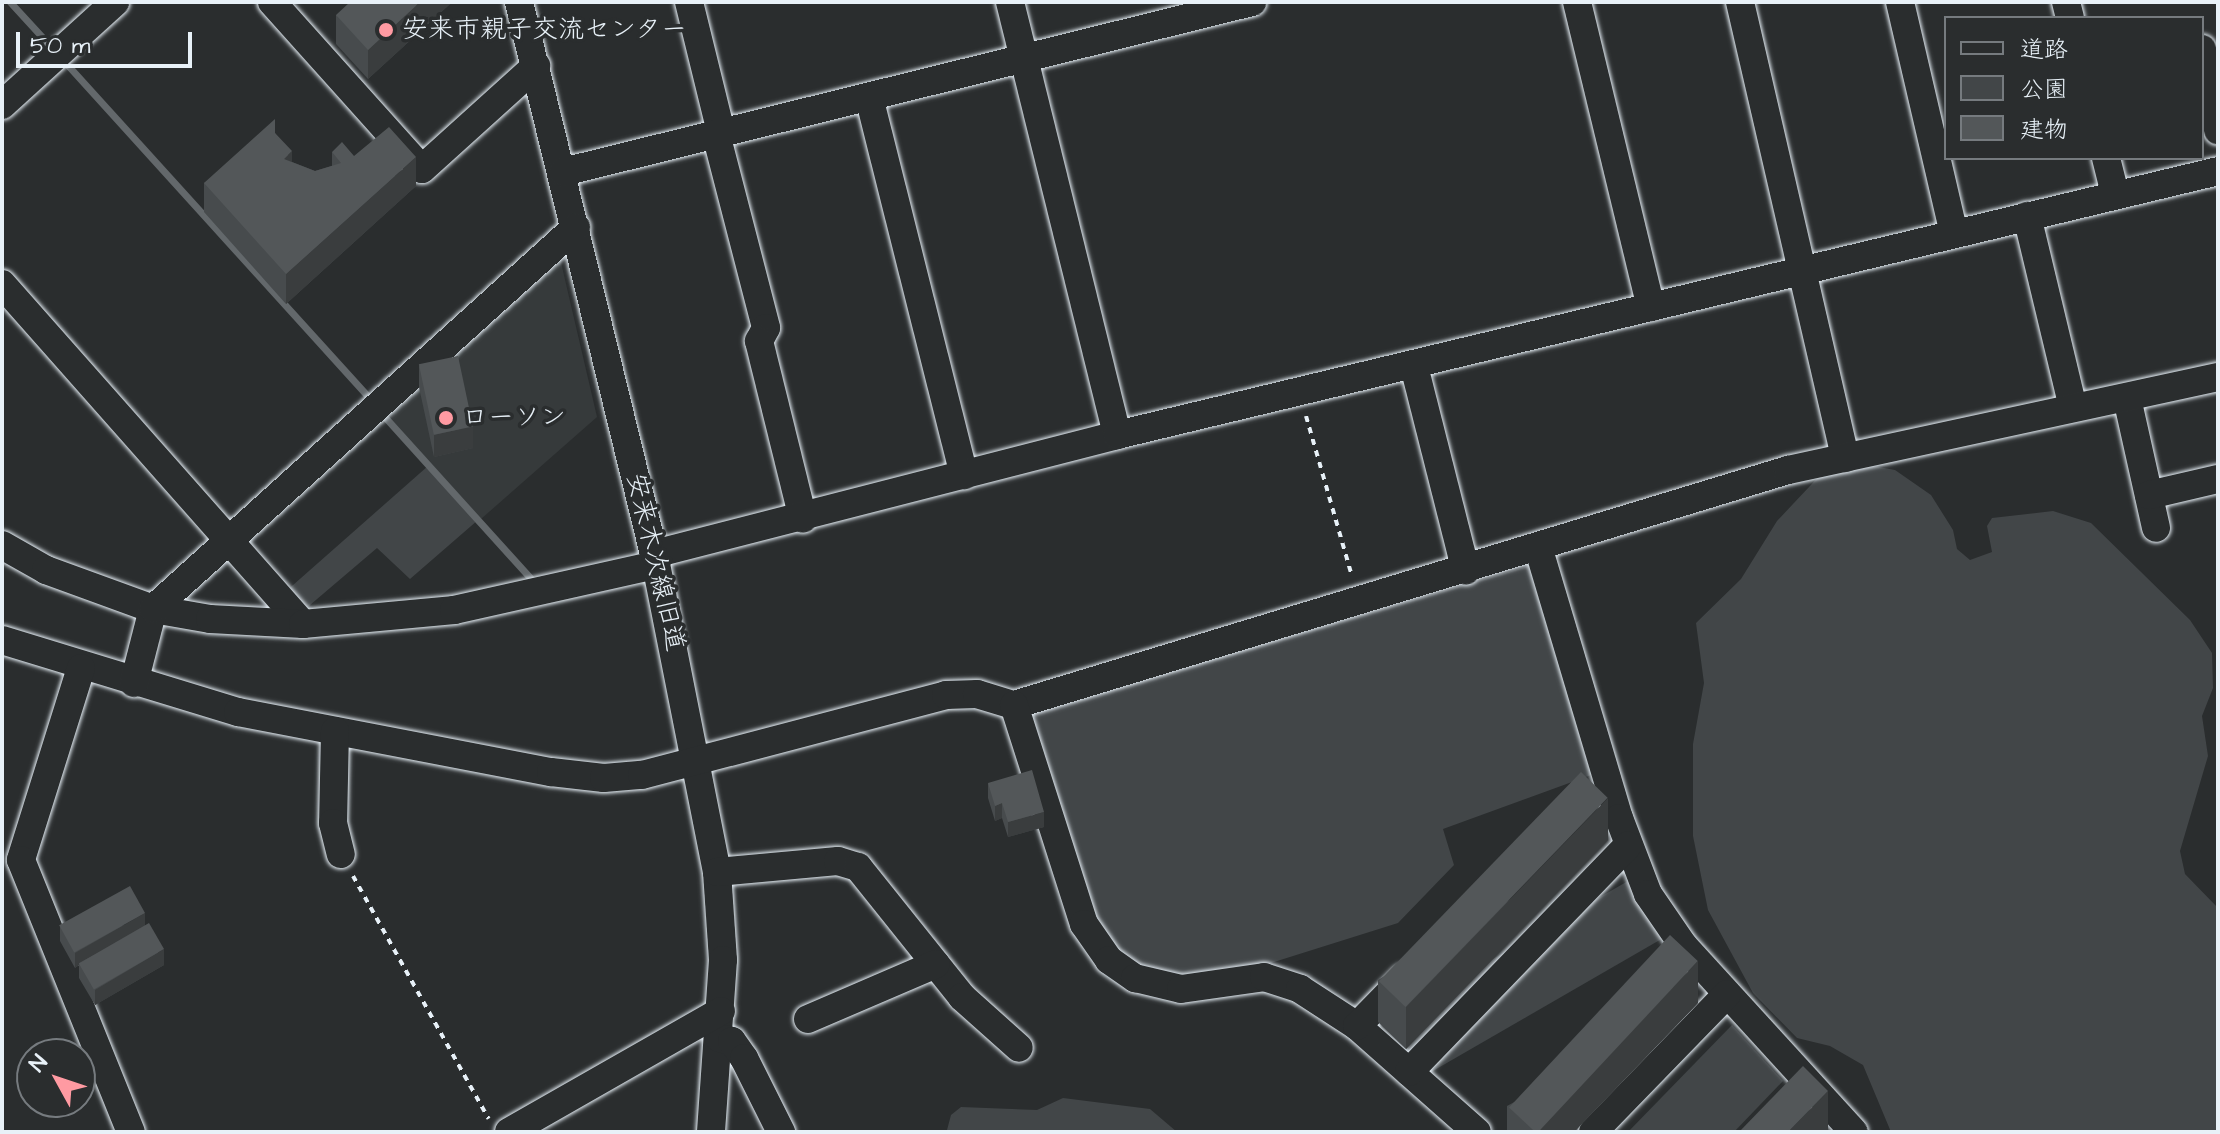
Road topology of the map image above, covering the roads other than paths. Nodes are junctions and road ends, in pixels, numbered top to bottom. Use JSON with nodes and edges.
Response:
{"nodes":[{"id":1,"x":115,"y":2,"type":"edge"},
{"id":2,"x":272,"y":2,"type":"edge"},
{"id":3,"x":519,"y":2,"type":"edge"},
{"id":4,"x":689,"y":2,"type":"edge"},
{"id":5,"x":1010,"y":2,"type":"edge"},
{"id":6,"x":1252,"y":2,"type":"edge"},
{"id":7,"x":1577,"y":2,"type":"edge"},
{"id":8,"x":1740,"y":2,"type":"edge"},
{"id":9,"x":1900,"y":2,"type":"edge"},
{"id":10,"x":2204,"y":59,"type":"edge"},
{"id":11,"x":1024,"y":62,"type":"junction"},
{"id":12,"x":536,"y":66,"type":"junction"},
{"id":13,"x":869,"y":97,"type":"junction"},
{"id":14,"x":2,"y":105,"type":"edge"},
{"id":15,"x":2218,"y":130,"type":"edge"},
{"id":16,"x":719,"y":133,"type":"junction"},
{"id":17,"x":2106,"y":160,"type":"edge"},
{"id":18,"x":2218,"y":171,"type":"edge"},
{"id":19,"x":563,"y":172,"type":"junction"},
{"id":20,"x":2115,"y":194,"type":"junction"},
{"id":21,"x":2027,"y":216,"type":"junction"},
{"id":22,"x":576,"y":227,"type":"junction"},
{"id":23,"x":1954,"y":234,"type":"junction"},
{"id":24,"x":1803,"y":272,"type":"junction"},
{"id":25,"x":2,"y":284,"type":"edge"},
{"id":26,"x":1651,"y":307,"type":"junction"},
{"id":27,"x":1414,"y":366,"type":"junction"},
{"id":28,"x":2218,"y":377,"type":"edge"},
{"id":29,"x":2127,"y":398,"type":"junction"},
{"id":30,"x":2073,"y":408,"type":"junction"},
{"id":31,"x":1117,"y":435,"type":"junction"},
{"id":32,"x":1845,"y":458,"type":"junction"},
{"id":33,"x":964,"y":475,"type":"junction"},
{"id":34,"x":2218,"y":479,"type":"edge"},
{"id":35,"x":2149,"y":495,"type":"junction"},
{"id":36,"x":803,"y":519,"type":"junction"},
{"id":37,"x":2156,"y":528,"type":"dead end"},
{"id":38,"x":229,"y":536,"type":"junction"},
{"id":39,"x":2,"y":545,"type":"edge"},
{"id":40,"x":1539,"y":550,"type":"junction"},
{"id":41,"x":655,"y":560,"type":"junction"},
{"id":42,"x":1466,"y":571,"type":"junction"},
{"id":43,"x":153,"y":609,"type":"junction"},
{"id":44,"x":303,"y":624,"type":"junction"},
{"id":45,"x":2,"y":640,"type":"edge"},
{"id":46,"x":81,"y":668,"type":"junction"},
{"id":47,"x":134,"y":683,"type":"junction"},
{"id":48,"x":1014,"y":705,"type":"junction"},
{"id":49,"x":335,"y":731,"type":"junction"},
{"id":50,"x":697,"y":761,"type":"junction"},
{"id":51,"x":1610,"y":787,"type":"junction"},
{"id":52,"x":1580,"y":797,"type":"edge"},
{"id":53,"x":1628,"y":845,"type":"junction"},
{"id":54,"x":341,"y":854,"type":"road end"},
{"id":55,"x":717,"y":872,"type":"junction"},
{"id":56,"x":1683,"y":945,"type":"junction"},
{"id":57,"x":1424,"y":957,"type":"edge"},
{"id":58,"x":936,"y":964,"type":"junction"},
{"id":59,"x":1661,"y":967,"type":"edge"},
{"id":60,"x":1727,"y":994,"type":"junction"},
{"id":61,"x":808,"y":1019,"type":"dead end"},
{"id":62,"x":720,"y":1024,"type":"junction"},
{"id":63,"x":1357,"y":1026,"type":"junction"},
{"id":64,"x":1019,"y":1048,"type":"dead end"},
{"id":65,"x":1409,"y":1072,"type":"junction"},
{"id":66,"x":1852,"y":1131,"type":"edge"},
{"id":67,"x":131,"y":1132,"type":"edge"},
{"id":68,"x":509,"y":1132,"type":"edge"},
{"id":69,"x":711,"y":1132,"type":"edge"},
{"id":70,"x":781,"y":1132,"type":"edge"},
{"id":71,"x":1477,"y":1132,"type":"edge"},
{"id":72,"x":1593,"y":1132,"type":"edge"}],
"edges":[{"from":1,"to":14,"type":"street"},
{"from":2,"to":12,"type":"street"},
{"from":3,"to":12,"type":"street","name":"安来木次線旧道"},
{"from":4,"to":16,"type":"street"},
{"from":5,"to":11,"type":"street"},
{"from":6,"to":11,"type":"street"},
{"from":7,"to":26,"type":"street"},
{"from":8,"to":24,"type":"street"},
{"from":9,"to":23,"type":"street"},
{"from":10,"to":15,"type":"street"},
{"from":11,"to":13,"type":"street"},
{"from":11,"to":31,"type":"street"},
{"from":12,"to":19,"type":"street","name":"安来木次線旧道"},
{"from":13,"to":16,"type":"street"},
{"from":13,"to":33,"type":"street"},
{"from":16,"to":19,"type":"street"},
{"from":16,"to":36,"type":"street"},
{"from":17,"to":20,"type":"street"},
{"from":18,"to":20,"type":"street"},
{"from":19,"to":22,"type":"street","name":"安来木次線旧道"},
{"from":20,"to":21,"type":"street"},
{"from":21,"to":23,"type":"street"},
{"from":21,"to":30,"type":"street"},
{"from":22,"to":38,"type":"street"},
{"from":22,"to":41,"type":"street","name":"安来木次線旧道"},
{"from":23,"to":24,"type":"street"},
{"from":24,"to":26,"type":"street"},
{"from":24,"to":32,"type":"street"},
{"from":25,"to":38,"type":"street"},
{"from":26,"to":27,"type":"street"},
{"from":27,"to":31,"type":"street"},
{"from":27,"to":42,"type":"street"},
{"from":28,"to":29,"type":"street"},
{"from":29,"to":30,"type":"street"},
{"from":29,"to":35,"type":"street"},
{"from":30,"to":32,"type":"street"},
{"from":31,"to":33,"type":"street"},
{"from":32,"to":40,"type":"street"},
{"from":33,"to":36,"type":"street"},
{"from":34,"to":35,"type":"street"},
{"from":35,"to":37,"type":"street"},
{"from":36,"to":41,"type":"street"},
{"from":38,"to":43,"type":"street"},
{"from":38,"to":44,"type":"street"},
{"from":39,"to":43,"type":"street"},
{"from":40,"to":42,"type":"street"},
{"from":40,"to":51,"type":"street"},
{"from":41,"to":44,"type":"street"},
{"from":41,"to":50,"type":"street","name":"安来木次線旧道"},
{"from":42,"to":48,"type":"street"},
{"from":43,"to":44,"type":"street"},
{"from":43,"to":47,"type":"street"},
{"from":45,"to":46,"type":"street"},
{"from":46,"to":47,"type":"street"},
{"from":46,"to":67,"type":"street"},
{"from":47,"to":49,"type":"street"},
{"from":48,"to":50,"type":"street"},
{"from":48,"to":63,"type":"street"},
{"from":49,"to":50,"type":"street"},
{"from":49,"to":54,"type":"street"},
{"from":50,"to":55,"type":"street","name":"安来木次線旧道"},
{"from":51,"to":52,"type":"street"},
{"from":51,"to":53,"type":"street"},
{"from":53,"to":56,"type":"street"},
{"from":53,"to":65,"type":"street"},
{"from":55,"to":58,"type":"street"},
{"from":55,"to":62,"type":"street","name":"安来木次線旧道"},
{"from":56,"to":59,"type":"street"},
{"from":56,"to":60,"type":"street"},
{"from":57,"to":63,"type":"street"},
{"from":58,"to":61,"type":"street"},
{"from":58,"to":64,"type":"street"},
{"from":60,"to":66,"type":"street"},
{"from":60,"to":72,"type":"street"},
{"from":62,"to":68,"type":"street"},
{"from":62,"to":69,"type":"street","name":"安来木次線旧道"},
{"from":62,"to":70,"type":"street"},
{"from":63,"to":65,"type":"street"},
{"from":65,"to":71,"type":"street"}]}
